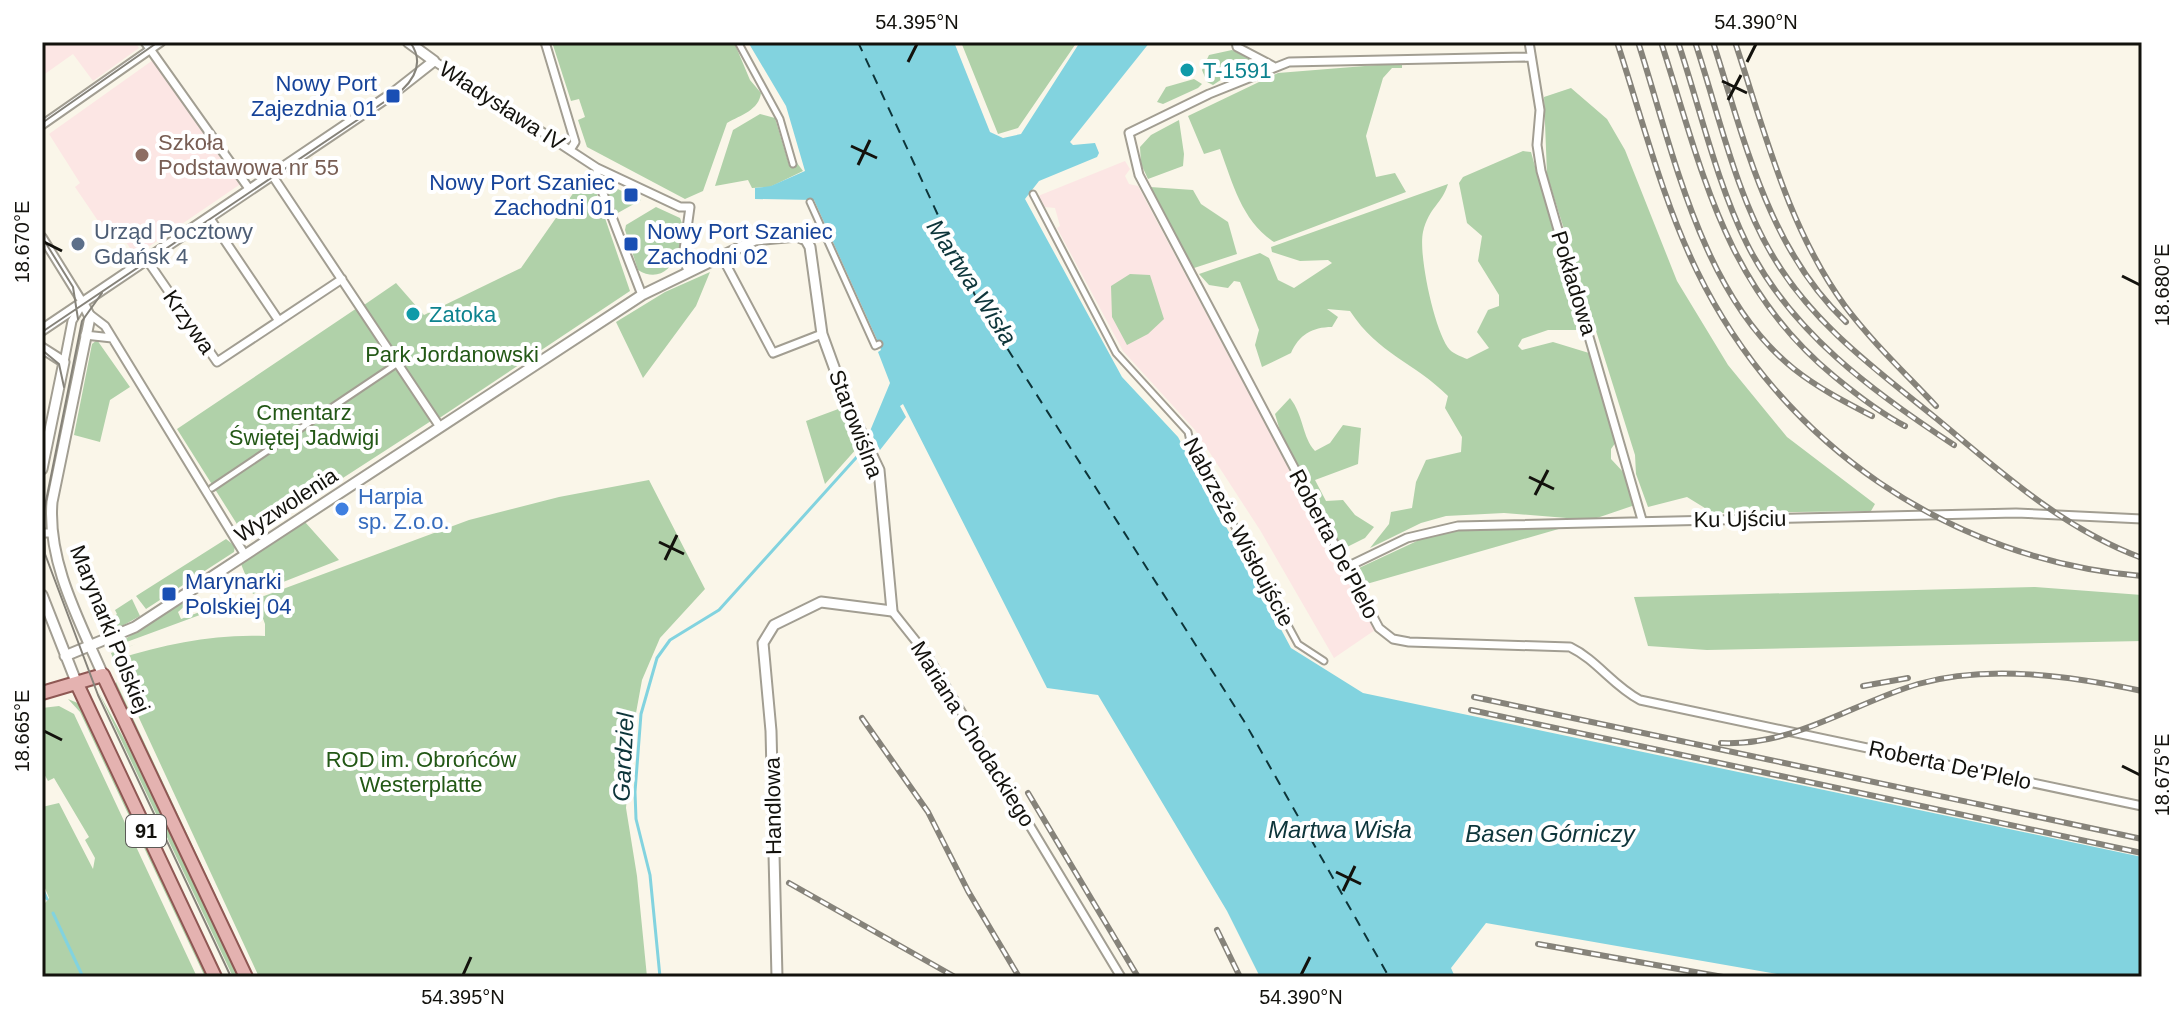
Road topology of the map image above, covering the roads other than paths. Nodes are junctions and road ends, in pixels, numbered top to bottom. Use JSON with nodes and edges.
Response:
{"nodes":[{"id":1,"x":145,"y":42,"type":"edge"},
{"id":2,"x":161,"y":42,"type":"edge"},
{"id":3,"x":408,"y":42,"type":"edge"},
{"id":4,"x":545,"y":42,"type":"edge"},
{"id":5,"x":738,"y":42,"type":"edge"},
{"id":6,"x":1236,"y":42,"type":"edge"},
{"id":7,"x":1529,"y":42,"type":"edge"},
{"id":8,"x":150,"y":50,"type":"junction"},
{"id":9,"x":1531,"y":57,"type":"junction"},
{"id":10,"x":434,"y":61,"type":"junction"},
{"id":11,"x":1273,"y":66,"type":"junction"},
{"id":12,"x":42,"y":125,"type":"edge"},
{"id":13,"x":570,"y":150,"type":"junction"},
{"id":14,"x":793,"y":164,"type":"dead end"},
{"id":15,"x":597,"y":168,"type":"junction"},
{"id":16,"x":272,"y":175,"type":"junction"},
{"id":17,"x":250,"y":190,"type":"junction"},
{"id":18,"x":1033,"y":194,"type":"dead end"},
{"id":19,"x":810,"y":202,"type":"dead end"},
{"id":20,"x":209,"y":217,"type":"junction"},
{"id":21,"x":42,"y":237,"type":"edge"},
{"id":22,"x":721,"y":255,"type":"junction"},
{"id":23,"x":147,"y":260,"type":"junction"},
{"id":24,"x":688,"y":271,"type":"junction"},
{"id":25,"x":342,"y":279,"type":"junction"},
{"id":26,"x":642,"y":295,"type":"junction"},
{"id":27,"x":85,"y":308,"type":"junction"},
{"id":28,"x":279,"y":321,"type":"junction"},
{"id":29,"x":42,"y":330,"type":"edge"},
{"id":30,"x":822,"y":334,"type":"junction"},
{"id":31,"x":85,"y":335,"type":"junction"},
{"id":32,"x":112,"y":338,"type":"junction"},
{"id":33,"x":879,"y":344,"type":"dead end"},
{"id":34,"x":42,"y":348,"type":"edge"},
{"id":35,"x":64,"y":362,"type":"junction"},
{"id":36,"x":398,"y":363,"type":"junction"},
{"id":37,"x":440,"y":427,"type":"junction"},
{"id":38,"x":42,"y":469,"type":"edge"},
{"id":39,"x":212,"y":488,"type":"dead end"},
{"id":40,"x":2142,"y":519,"type":"edge"},
{"id":41,"x":1642,"y":520,"type":"junction"},
{"id":42,"x":46,"y":533,"type":"edge"},
{"id":43,"x":245,"y":555,"type":"junction"},
{"id":44,"x":1347,"y":567,"type":"junction"},
{"id":45,"x":42,"y":595,"type":"edge"},
{"id":46,"x":892,"y":611,"type":"junction"},
{"id":47,"x":90,"y":647,"type":"junction"},
{"id":48,"x":65,"y":656,"type":"junction"},
{"id":49,"x":1324,"y":661,"type":"dead end"},
{"id":50,"x":103,"y":675,"type":"junction"},
{"id":51,"x":77,"y":684,"type":"junction"},
{"id":52,"x":42,"y":693,"type":"edge"},
{"id":53,"x":2142,"y":806,"type":"edge"},
{"id":54,"x":215,"y":977,"type":"edge"},
{"id":55,"x":246,"y":977,"type":"edge"},
{"id":56,"x":777,"y":977,"type":"edge"},
{"id":57,"x":1121,"y":977,"type":"edge"}],
"edges":[{"from":1,"to":8,"type":"street"},
{"from":2,"to":8,"type":"street"},
{"from":3,"to":10,"type":"street","name":"Władysława IV"},
{"from":4,"to":13,"type":"street"},
{"from":5,"to":14,"type":"street"},
{"from":6,"to":11,"type":"street"},
{"from":7,"to":9,"type":"street","name":"Pokładowa"},
{"from":8,"to":12,"type":"street"},
{"from":8,"to":17,"type":"street"},
{"from":9,"to":11,"type":"street"},
{"from":9,"to":41,"type":"street","name":"Pokładowa"},
{"from":10,"to":13,"type":"street","name":"Władysława IV"},
{"from":10,"to":16,"type":"street"},
{"from":11,"to":44,"type":"street","name":"Roberta De'Plelo"},
{"from":13,"to":15,"type":"street","name":"Władysława IV"},
{"from":15,"to":24,"type":"street","name":"Władysława IV"},
{"from":15,"to":26,"type":"street"},
{"from":16,"to":17,"type":"street"},
{"from":16,"to":25,"type":"street"},
{"from":17,"to":20,"type":"street"},
{"from":18,"to":49,"type":"street","name":"Nabrzeże Wisłoujście"},
{"from":19,"to":33,"type":"street"},
{"from":20,"to":23,"type":"street"},
{"from":20,"to":28,"type":"street"},
{"from":21,"to":27,"type":"street"},
{"from":22,"to":24,"type":"street","name":"Starowiślna"},
{"from":22,"to":30,"type":"street"},
{"from":22,"to":30,"type":"street","name":"Starowiślna"},
{"from":23,"to":27,"type":"street"},
{"from":23,"to":28,"type":"street","name":"Krzywa"},
{"from":24,"to":26,"type":"street"},
{"from":25,"to":28,"type":"street","name":"Krzywa"},
{"from":25,"to":36,"type":"street"},
{"from":26,"to":37,"type":"street","name":"Wyzwolenia"},
{"from":27,"to":29,"type":"street"},
{"from":27,"to":31,"type":"street","name":"Marynarki Polskiej","number":"91"},
{"from":27,"to":32,"type":"street"},
{"from":27,"to":35,"type":"street"},
{"from":30,"to":46,"type":"street","name":"Starowiślna"},
{"from":31,"to":32,"type":"street"},
{"from":31,"to":42,"type":"street","name":"Marynarki Polskiej","number":"91"},
{"from":32,"to":43,"type":"street"},
{"from":34,"to":35,"type":"street"},
{"from":35,"to":38,"type":"street"},
{"from":36,"to":37,"type":"street"},
{"from":36,"to":39,"type":"street"},
{"from":37,"to":43,"type":"street","name":"Wyzwolenia"},
{"from":40,"to":41,"type":"street","name":"Ku Ujściu"},
{"from":41,"to":44,"type":"street","name":"Ku Ujściu"},
{"from":42,"to":47,"type":"street","name":"Marynarki Polskiej","number":"91"},
{"from":43,"to":47,"type":"street","name":"Wyzwolenia"},
{"from":44,"to":53,"type":"street","name":"Roberta De'Plelo"},
{"from":45,"to":48,"type":"street","number":"91"},
{"from":46,"to":56,"type":"street","name":"Handlowa"},
{"from":46,"to":57,"type":"street","name":"Mariana Chodackiego"},
{"from":47,"to":48,"type":"street","name":"Wyzwolenia"},
{"from":47,"to":50,"type":"street","name":"Marynarki Polskiej","number":"91"},
{"from":48,"to":51,"type":"street","number":"91"},
{"from":50,"to":51,"type":"main road"},
{"from":50,"to":55,"type":"main road","name":"Marynarki Polskiej","number":"91"},
{"from":51,"to":52,"type":"main road"},
{"from":51,"to":54,"type":"main road","number":"91"}]}
